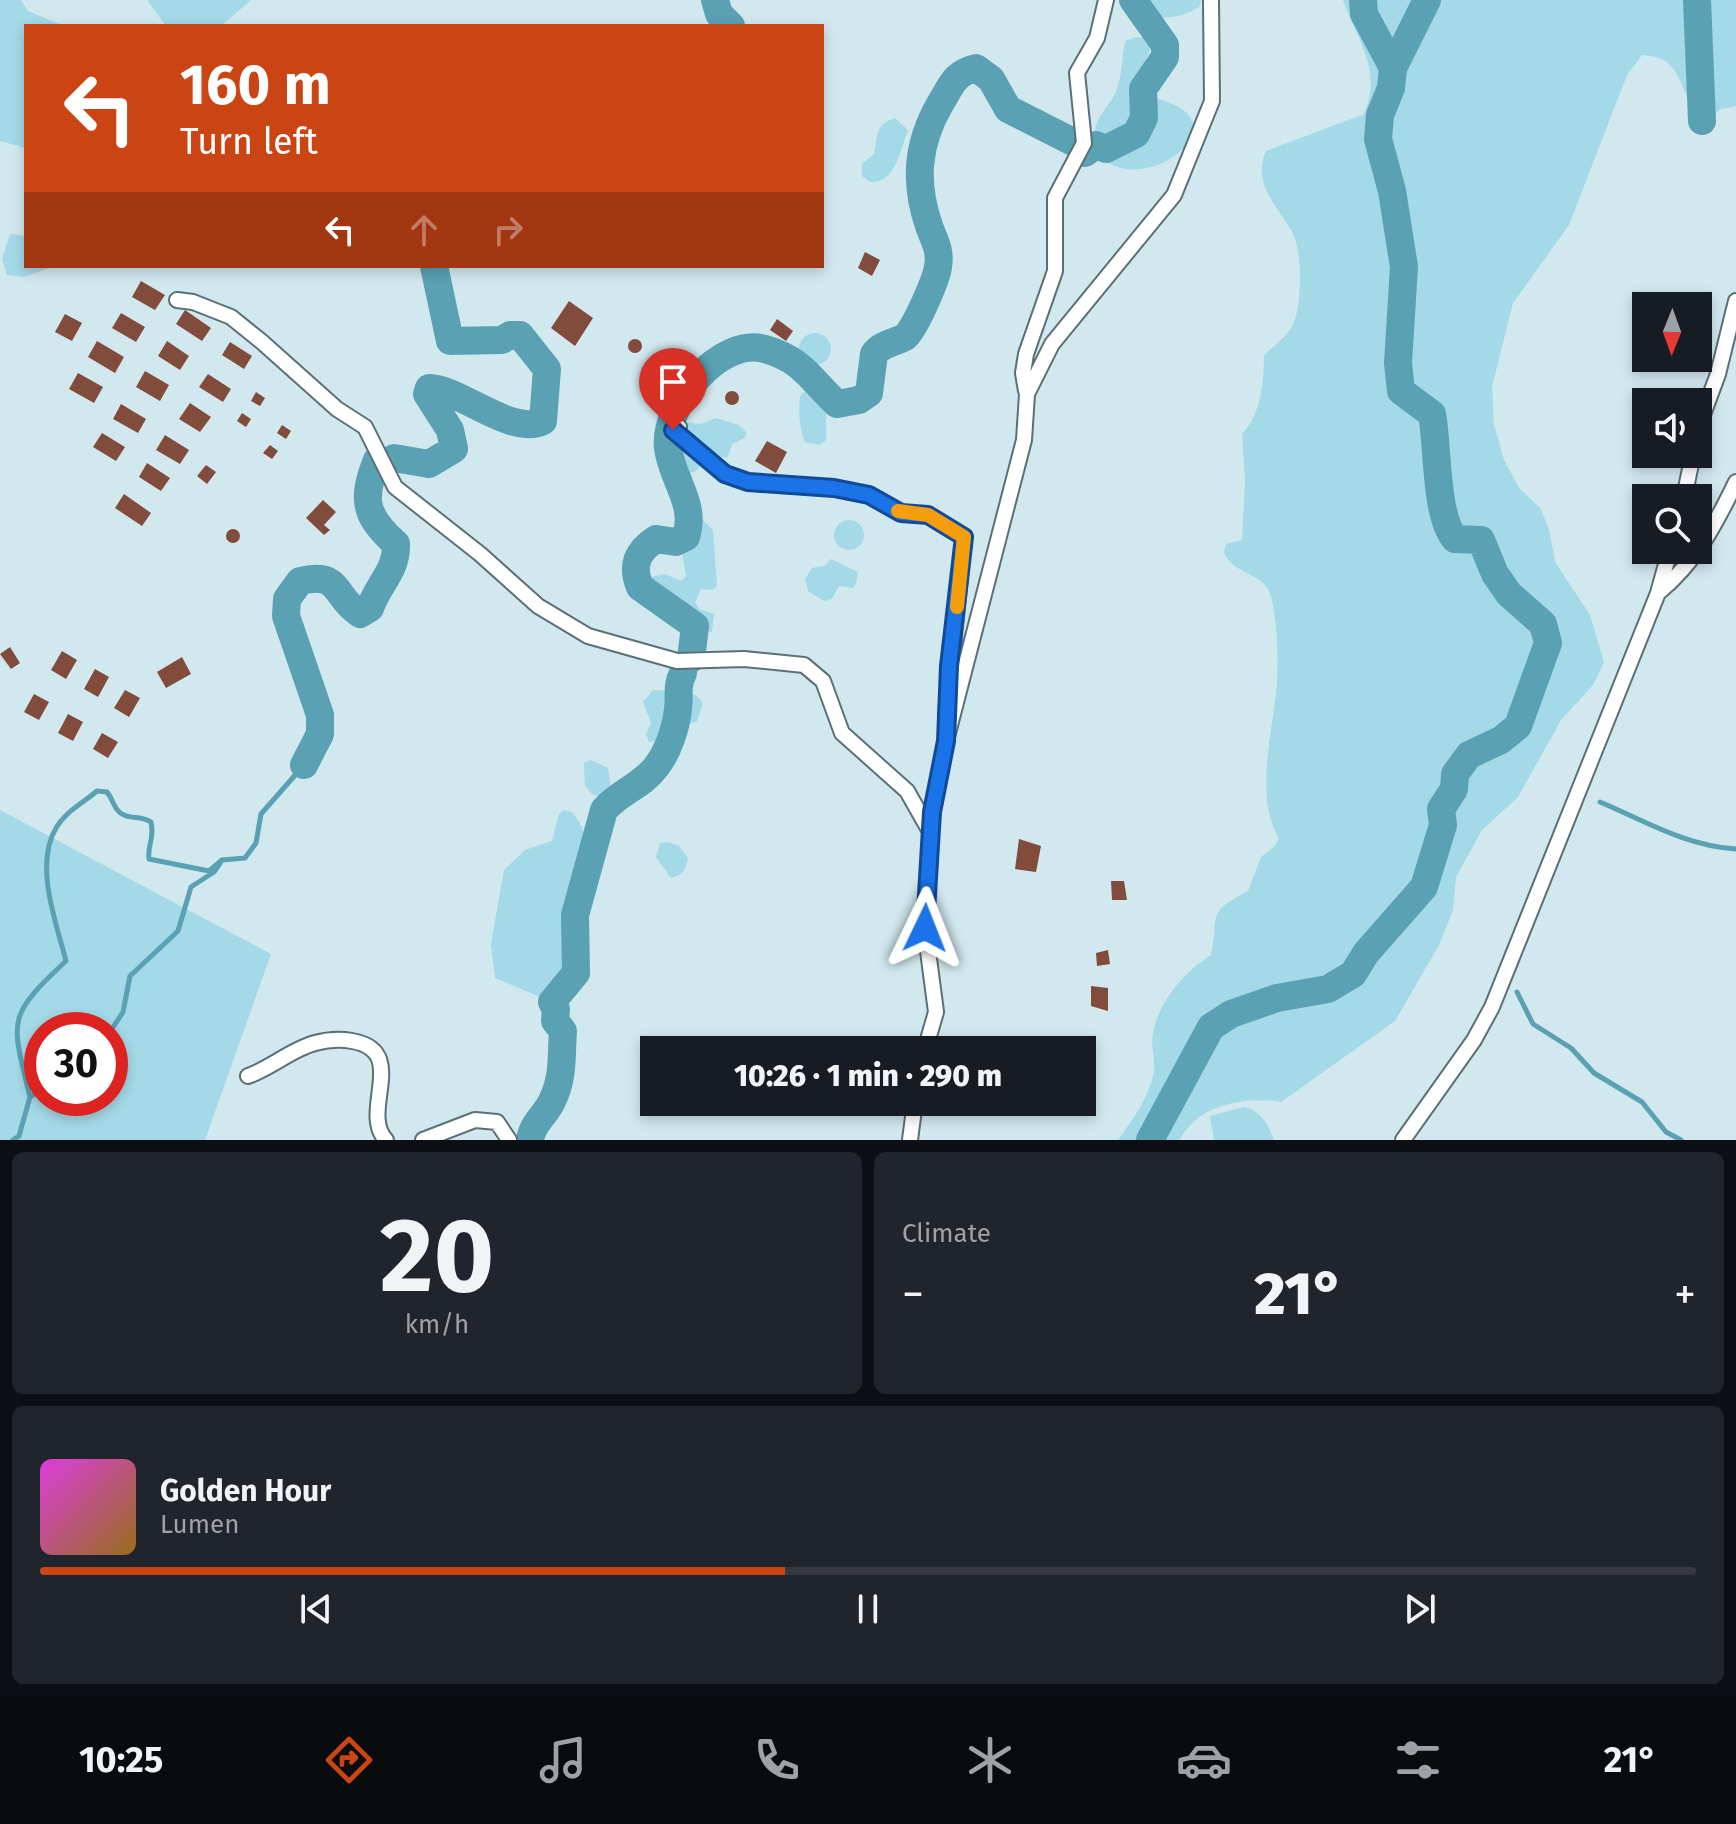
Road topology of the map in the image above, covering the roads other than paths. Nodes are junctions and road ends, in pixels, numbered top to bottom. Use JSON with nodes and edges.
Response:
{"nodes":[{"id":1,"x":1106,"y":0,"type":"edge"},
{"id":2,"x":1211,"y":0,"type":"edge"},
{"id":3,"x":177,"y":300,"type":"dead end"},
{"id":4,"x":1736,"y":301,"type":"edge"},
{"id":5,"x":1712,"y":390,"type":"edge"},
{"id":6,"x":1027,"y":394,"type":"junction"},
{"id":7,"x":679,"y":427,"type":"dead end"},
{"id":8,"x":1736,"y":482,"type":"edge"},
{"id":9,"x":1666,"y":564,"type":"edge"},
{"id":10,"x":1658,"y":593,"type":"junction"},
{"id":11,"x":946,"y":741,"type":"junction"},
{"id":12,"x":930,"y":832,"type":"junction"},
{"id":13,"x":929,"y":1036,"type":"edge"},
{"id":14,"x":248,"y":1076,"type":"dead end"},
{"id":15,"x":913,"y":1116,"type":"edge"},
{"id":16,"x":386,"y":1140,"type":"edge"},
{"id":17,"x":423,"y":1140,"type":"edge"},
{"id":18,"x":509,"y":1140,"type":"edge"},
{"id":19,"x":910,"y":1140,"type":"edge"},
{"id":20,"x":1403,"y":1140,"type":"edge"}],
"edges":[{"from":1,"to":6,"type":"street"},
{"from":2,"to":6,"type":"street"},
{"from":3,"to":12,"type":"street"},
{"from":4,"to":5,"type":"street"},
{"from":6,"to":11,"type":"street"},
{"from":7,"to":11,"type":"street"},
{"from":8,"to":10,"type":"street"},
{"from":9,"to":10,"type":"street"},
{"from":10,"to":20,"type":"street"},
{"from":11,"to":12,"type":"street"},
{"from":12,"to":13,"type":"street"},
{"from":14,"to":16,"type":"street"},
{"from":15,"to":19,"type":"street"},
{"from":17,"to":18,"type":"street"}]}
